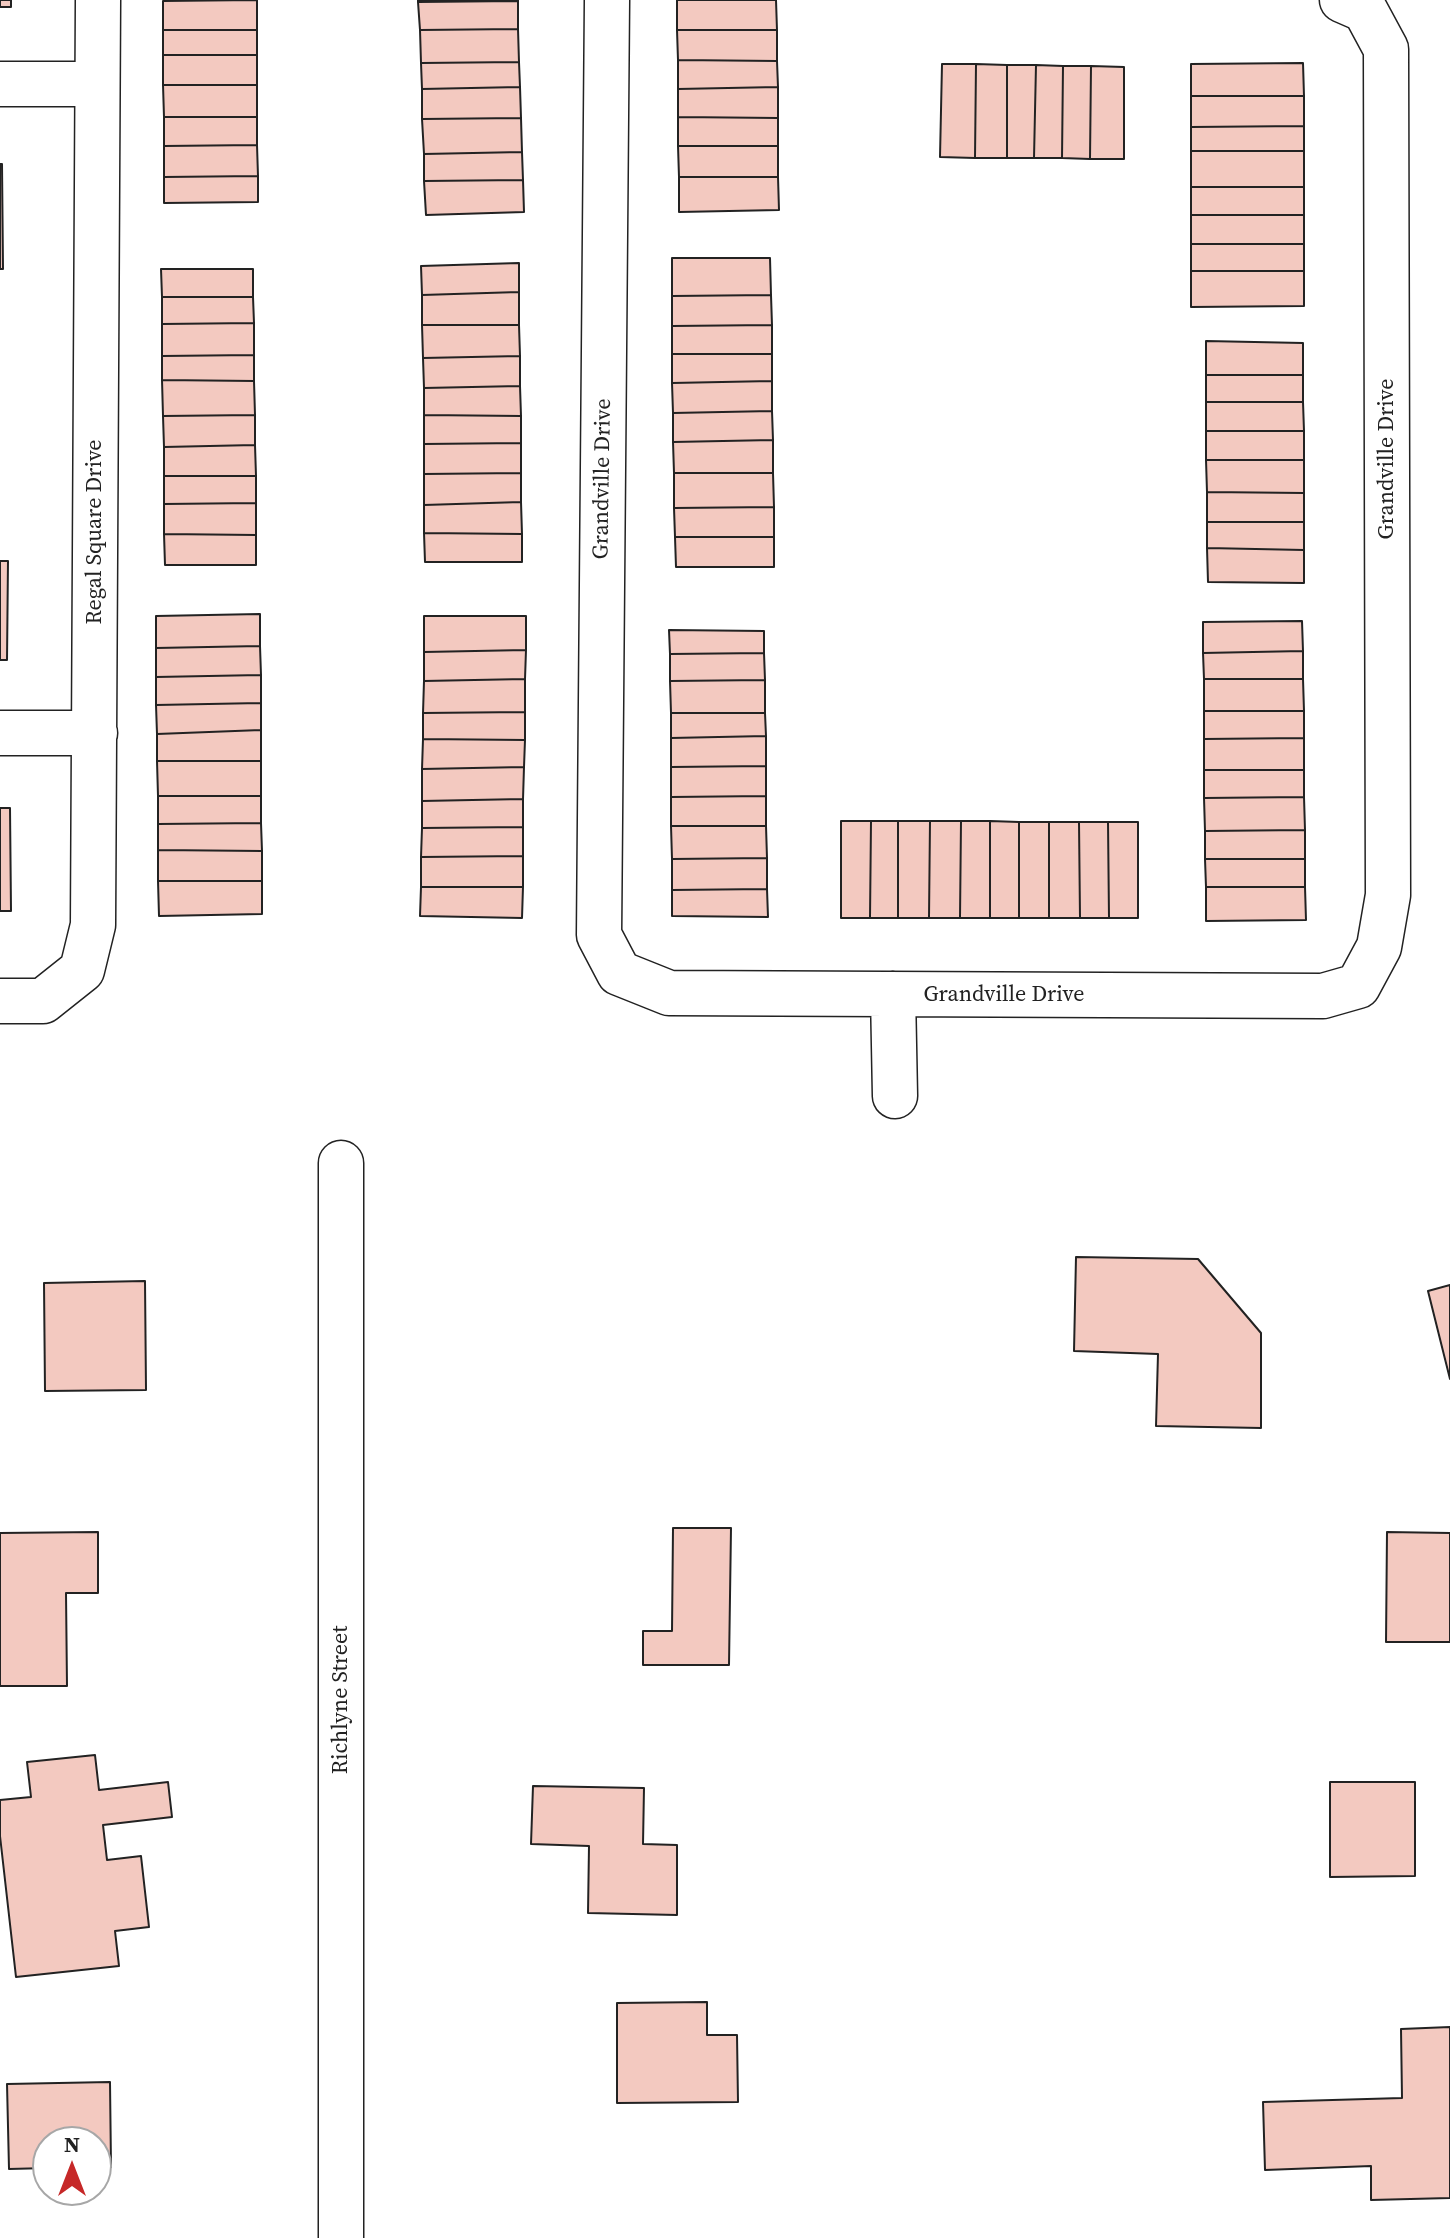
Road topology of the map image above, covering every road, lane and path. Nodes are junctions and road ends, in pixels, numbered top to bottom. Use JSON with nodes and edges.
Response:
{"nodes":[{"id":1,"x":98,"y":0,"type":"edge"},
{"id":2,"x":607,"y":0,"type":"edge"},
{"id":3,"x":1342,"y":0,"type":"edge"},
{"id":4,"x":0,"y":84,"type":"edge"},
{"id":5,"x":97,"y":84,"type":"junction"},
{"id":6,"x":0,"y":733,"type":"edge"},
{"id":7,"x":95,"y":733,"type":"junction"},
{"id":8,"x":893,"y":994,"type":"junction"},
{"id":9,"x":0,"y":1001,"type":"edge"},
{"id":10,"x":895,"y":1096,"type":"dead end"},
{"id":11,"x":341,"y":1163,"type":"dead end"},
{"id":12,"x":341,"y":2238,"type":"edge"}],
"edges":[{"from":1,"to":5,"type":"street","name":"Regal Square Drive"},
{"from":2,"to":8,"type":"street","name":"Grandville Drive"},
{"from":3,"to":8,"type":"street","name":"Grandville Drive"},
{"from":4,"to":5,"type":"street"},
{"from":5,"to":7,"type":"street","name":"Regal Square Drive"},
{"from":6,"to":7,"type":"street"},
{"from":7,"to":9,"type":"street","name":"Regal Square Drive"},
{"from":8,"to":10,"type":"street"},
{"from":11,"to":12,"type":"street","name":"Richlyne Street"}]}
